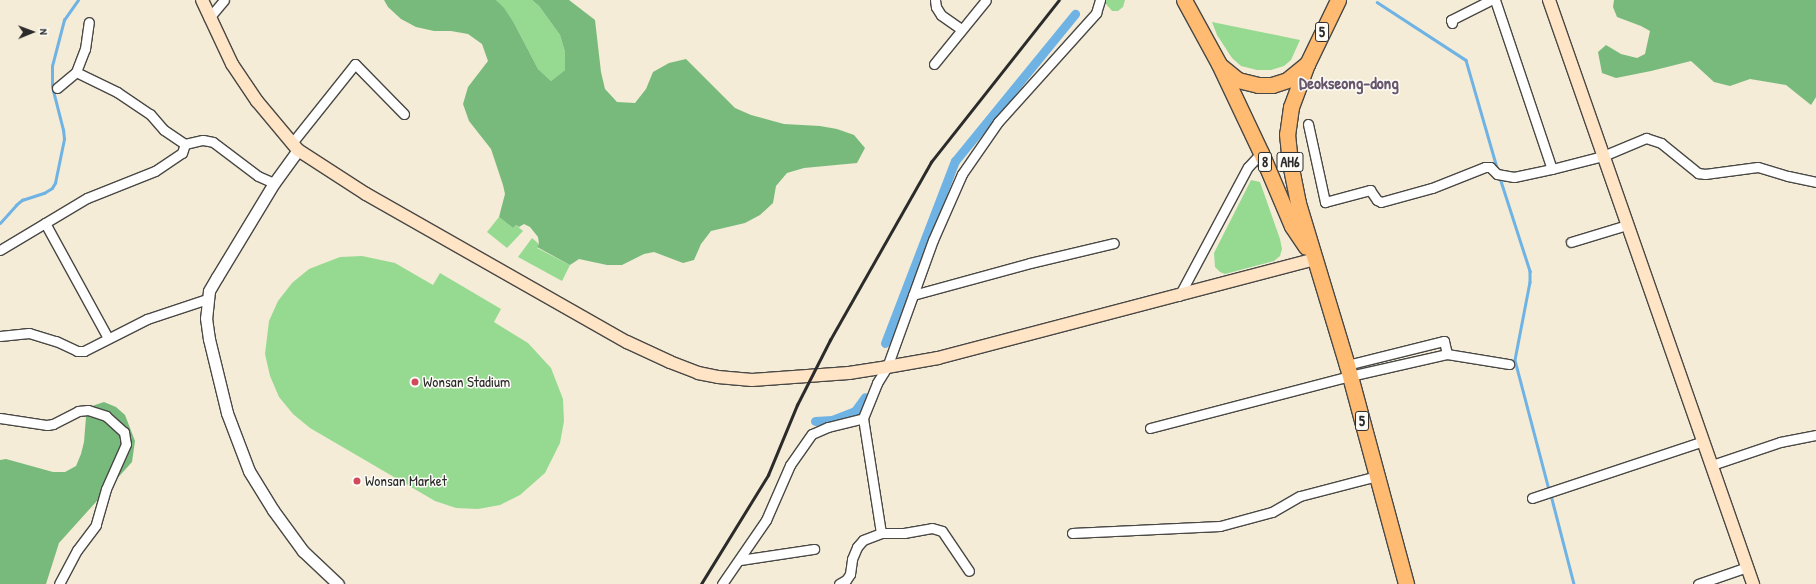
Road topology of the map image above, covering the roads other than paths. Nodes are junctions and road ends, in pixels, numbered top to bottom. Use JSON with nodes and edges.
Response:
{"nodes":[{"id":1,"x":202,"y":0,"type":"edge"},
{"id":2,"x":224,"y":0,"type":"edge"},
{"id":3,"x":934,"y":0,"type":"edge"},
{"id":4,"x":986,"y":0,"type":"edge"},
{"id":5,"x":1100,"y":0,"type":"edge"},
{"id":6,"x":1338,"y":0,"type":"edge"},
{"id":7,"x":1491,"y":0,"type":"edge"},
{"id":8,"x":1495,"y":0,"type":"edge"},
{"id":9,"x":1549,"y":0,"type":"edge"},
{"id":10,"x":1186,"y":4,"type":"edge"},
{"id":11,"x":209,"y":18,"type":"junction"},
{"id":12,"x":90,"y":22,"type":"dead end"},
{"id":13,"x":1452,"y":23,"type":"dead end"},
{"id":14,"x":961,"y":30,"type":"junction"},
{"id":15,"x":934,"y":64,"type":"dead end"},
{"id":16,"x":1218,"y":64,"type":"junction"},
{"id":17,"x":1307,"y":64,"type":"junction"},
{"id":18,"x":76,"y":72,"type":"junction"},
{"id":19,"x":57,"y":88,"type":"dead end"},
{"id":20,"x":404,"y":114,"type":"dead end"},
{"id":21,"x":1308,"y":124,"type":"dead end"},
{"id":22,"x":185,"y":144,"type":"junction"},
{"id":23,"x":295,"y":146,"type":"junction"},
{"id":24,"x":1261,"y":153,"type":"junction"},
{"id":25,"x":1603,"y":156,"type":"junction"},
{"id":26,"x":1552,"y":169,"type":"junction"},
{"id":27,"x":1816,"y":182,"type":"edge"},
{"id":28,"x":274,"y":183,"type":"junction"},
{"id":29,"x":45,"y":223,"type":"junction"},
{"id":30,"x":1627,"y":225,"type":"junction"},
{"id":31,"x":1571,"y":242,"type":"dead end"},
{"id":32,"x":1114,"y":243,"type":"dead end"},
{"id":33,"x":0,"y":250,"type":"edge"},
{"id":34,"x":1315,"y":259,"type":"junction"},
{"id":35,"x":913,"y":294,"type":"junction"},
{"id":36,"x":1179,"y":296,"type":"junction"},
{"id":37,"x":208,"y":299,"type":"junction"},
{"id":38,"x":0,"y":336,"type":"edge"},
{"id":39,"x":108,"y":338,"type":"junction"},
{"id":40,"x":1448,"y":354,"type":"junction"},
{"id":41,"x":1509,"y":364,"type":"dead end"},
{"id":42,"x":887,"y":367,"type":"junction"},
{"id":43,"x":1348,"y":370,"type":"junction"},
{"id":44,"x":0,"y":418,"type":"edge"},
{"id":45,"x":863,"y":418,"type":"junction"},
{"id":46,"x":1150,"y":428,"type":"dead end"},
{"id":47,"x":1816,"y":435,"type":"edge"},
{"id":48,"x":1703,"y":441,"type":"junction"},
{"id":49,"x":1712,"y":465,"type":"junction"},
{"id":50,"x":1377,"y":476,"type":"junction"},
{"id":51,"x":1532,"y":498,"type":"dead end"},
{"id":52,"x":881,"y":533,"type":"junction"},
{"id":53,"x":1072,"y":533,"type":"dead end"},
{"id":54,"x":814,"y":549,"type":"dead end"},
{"id":55,"x":740,"y":560,"type":"junction"},
{"id":56,"x":1747,"y":567,"type":"junction"},
{"id":57,"x":970,"y":571,"type":"dead end"},
{"id":58,"x":59,"y":584,"type":"edge"},
{"id":59,"x":338,"y":584,"type":"edge"},
{"id":60,"x":722,"y":584,"type":"edge"},
{"id":61,"x":839,"y":584,"type":"edge"},
{"id":62,"x":1406,"y":584,"type":"edge"},
{"id":63,"x":1698,"y":584,"type":"edge"},
{"id":64,"x":1753,"y":584,"type":"edge"}],
"edges":[{"from":1,"to":11,"type":"main road"},
{"from":2,"to":11,"type":"street"},
{"from":3,"to":14,"type":"street"},
{"from":4,"to":14,"type":"street"},
{"from":5,"to":35,"type":"street"},
{"from":6,"to":17,"type":"highway","number":"5"},
{"from":7,"to":13,"type":"street"},
{"from":8,"to":26,"type":"street"},
{"from":9,"to":25,"type":"main road"},
{"from":10,"to":16,"type":"highway","number":"8"},
{"from":11,"to":23,"type":"main road"},
{"from":12,"to":18,"type":"street"},
{"from":14,"to":15,"type":"street"},
{"from":16,"to":17,"type":"highway","number":"8"},
{"from":16,"to":24,"type":"highway","number":"8"},
{"from":17,"to":34,"type":"highway","number":"AH6"},
{"from":18,"to":19,"type":"street"},
{"from":18,"to":22,"type":"street"},
{"from":20,"to":23,"type":"street"},
{"from":21,"to":26,"type":"street"},
{"from":22,"to":28,"type":"street"},
{"from":22,"to":29,"type":"street"},
{"from":23,"to":28,"type":"street"},
{"from":23,"to":42,"type":"main road"},
{"from":24,"to":34,"type":"highway","number":"8"},
{"from":24,"to":36,"type":"street"},
{"from":25,"to":26,"type":"street"},
{"from":25,"to":27,"type":"street"},
{"from":25,"to":30,"type":"main road"},
{"from":28,"to":37,"type":"street"},
{"from":29,"to":33,"type":"street"},
{"from":29,"to":39,"type":"street"},
{"from":30,"to":31,"type":"street"},
{"from":30,"to":48,"type":"main road"},
{"from":32,"to":35,"type":"street"},
{"from":34,"to":36,"type":"main road"},
{"from":34,"to":43,"type":"highway","number":"5"},
{"from":35,"to":42,"type":"street"},
{"from":36,"to":42,"type":"main road"},
{"from":37,"to":39,"type":"street"},
{"from":37,"to":59,"type":"street"},
{"from":38,"to":39,"type":"street"},
{"from":40,"to":41,"type":"street"},
{"from":40,"to":43,"type":"street"},
{"from":40,"to":43,"type":"street"},
{"from":42,"to":45,"type":"street"},
{"from":43,"to":46,"type":"street"},
{"from":43,"to":50,"type":"highway","number":"5"},
{"from":44,"to":58,"type":"street"},
{"from":45,"to":52,"type":"street"},
{"from":45,"to":55,"type":"street"},
{"from":47,"to":49,"type":"street"},
{"from":48,"to":49,"type":"main road"},
{"from":48,"to":51,"type":"street"},
{"from":49,"to":56,"type":"main road"},
{"from":50,"to":53,"type":"street"},
{"from":50,"to":62,"type":"highway","number":"5"},
{"from":52,"to":57,"type":"street"},
{"from":52,"to":61,"type":"street"},
{"from":54,"to":55,"type":"street"},
{"from":55,"to":60,"type":"street"},
{"from":56,"to":63,"type":"street"},
{"from":56,"to":64,"type":"main road"}]}
